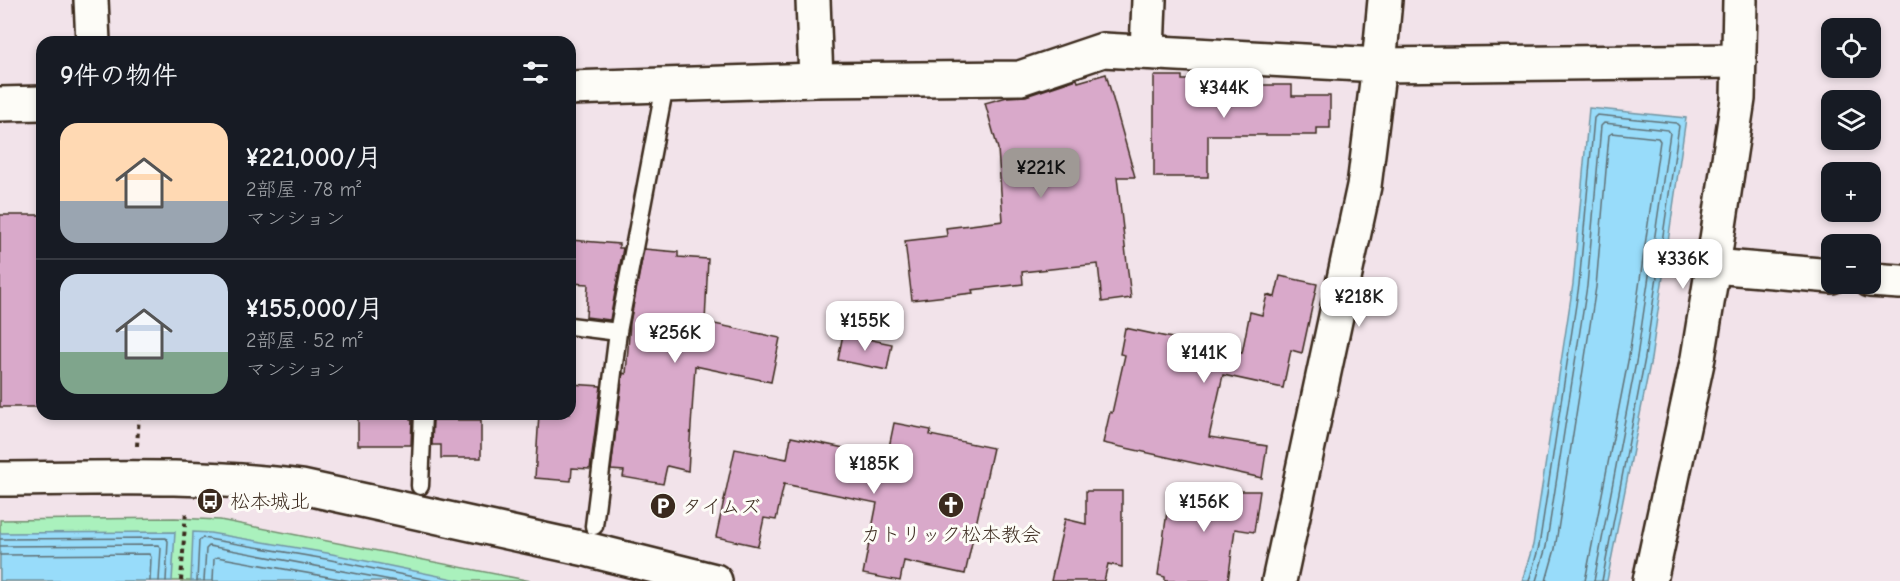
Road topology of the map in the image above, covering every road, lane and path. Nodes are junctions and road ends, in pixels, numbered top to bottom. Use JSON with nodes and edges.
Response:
{"nodes":[{"id":1,"x":91,"y":0,"type":"edge"},
{"id":2,"x":813,"y":0,"type":"edge"},
{"id":3,"x":1149,"y":0,"type":"edge"},
{"id":4,"x":1385,"y":0,"type":"edge"},
{"id":5,"x":1740,"y":0,"type":"edge"},
{"id":6,"x":93,"y":36,"type":"edge"},
{"id":7,"x":1147,"y":52,"type":"junction"},
{"id":8,"x":1739,"y":61,"type":"junction"},
{"id":9,"x":1379,"y":65,"type":"junction"},
{"id":10,"x":816,"y":80,"type":"junction"},
{"id":11,"x":665,"y":85,"type":"junction"},
{"id":12,"x":576,"y":88,"type":"edge"},
{"id":13,"x":36,"y":103,"type":"edge"},
{"id":14,"x":0,"y":104,"type":"edge"},
{"id":15,"x":1713,"y":266,"type":"junction"},
{"id":16,"x":1821,"y":275,"type":"edge"},
{"id":17,"x":1881,"y":281,"type":"edge"},
{"id":18,"x":1900,"y":282,"type":"edge"},
{"id":19,"x":576,"y":327,"type":"edge"},
{"id":20,"x":618,"y":332,"type":"junction"},
{"id":21,"x":139,"y":420,"type":"edge"},
{"id":22,"x":423,"y":420,"type":"edge"},
{"id":23,"x":137,"y":453,"type":"dead end"},
{"id":24,"x":0,"y":478,"type":"edge"},
{"id":25,"x":420,"y":486,"type":"dead end"},
{"id":26,"x":186,"y":507,"type":"dead end"},
{"id":27,"x":594,"y":526,"type":"dead end"},
{"id":28,"x":181,"y":581,"type":"edge"},
{"id":29,"x":715,"y":581,"type":"edge"},
{"id":30,"x":1279,"y":581,"type":"edge"},
{"id":31,"x":1650,"y":581,"type":"edge"}],
"edges":[{"from":1,"to":6,"type":"street"},
{"from":2,"to":10,"type":"street"},
{"from":3,"to":7,"type":"street"},
{"from":4,"to":9,"type":"street"},
{"from":5,"to":8,"type":"street"},
{"from":7,"to":9,"type":"street"},
{"from":7,"to":10,"type":"street"},
{"from":8,"to":9,"type":"street"},
{"from":8,"to":15,"type":"street"},
{"from":9,"to":30,"type":"street"},
{"from":10,"to":11,"type":"street"},
{"from":11,"to":12,"type":"street"},
{"from":11,"to":20,"type":"lane"},
{"from":13,"to":14,"type":"street"},
{"from":15,"to":16,"type":"street"},
{"from":15,"to":31,"type":"street"},
{"from":17,"to":18,"type":"street"},
{"from":19,"to":20,"type":"lane"},
{"from":20,"to":27,"type":"lane"},
{"from":21,"to":23,"type":"path"},
{"from":22,"to":25,"type":"lane"},
{"from":24,"to":29,"type":"street"},
{"from":26,"to":28,"type":"path"}]}
